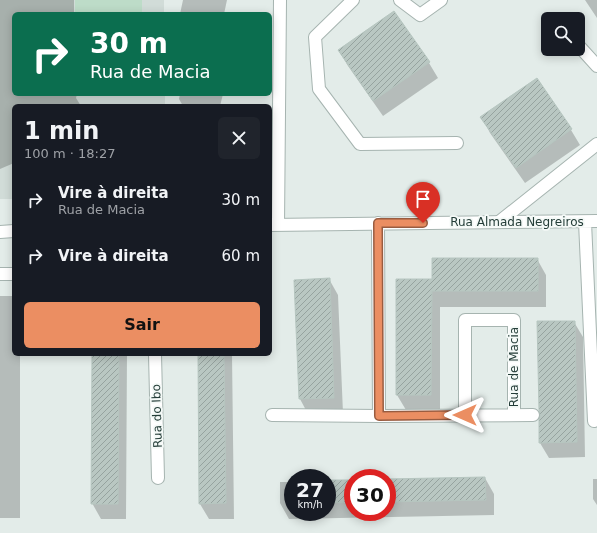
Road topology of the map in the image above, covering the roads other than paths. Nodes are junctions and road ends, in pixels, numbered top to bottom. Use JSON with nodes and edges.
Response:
{"nodes":[{"id":1,"x":280,"y":0,"type":"edge"},
{"id":2,"x":354,"y":0,"type":"edge"},
{"id":3,"x":400,"y":0,"type":"edge"},
{"id":4,"x":441,"y":0,"type":"edge"},
{"id":5,"x":585,"y":53,"type":"edge"},
{"id":6,"x":597,"y":66,"type":"edge"},
{"id":7,"x":457,"y":143,"type":"dead end"},
{"id":8,"x":597,"y":144,"type":"edge"},
{"id":9,"x":499,"y":222,"type":"junction"},
{"id":10,"x":591,"y":222,"type":"edge"},
{"id":11,"x":378,"y":223,"type":"junction"},
{"id":12,"x":274,"y":225,"type":"edge"},
{"id":13,"x":12,"y":231,"type":"edge"},
{"id":14,"x":0,"y":232,"type":"edge"},
{"id":15,"x":0,"y":274,"type":"edge"},
{"id":16,"x":12,"y":274,"type":"edge"},
{"id":17,"x":155,"y":356,"type":"edge"},
{"id":18,"x":272,"y":415,"type":"dead end"},
{"id":19,"x":465,"y":415,"type":"junction"},
{"id":20,"x":514,"y":415,"type":"junction"},
{"id":21,"x":533,"y":415,"type":"dead end"},
{"id":22,"x":379,"y":416,"type":"junction"},
{"id":23,"x":597,"y":420,"type":"edge"},
{"id":24,"x":158,"y":478,"type":"dead end"}],
"edges":[{"from":1,"to":12,"type":"street"},
{"from":2,"to":7,"type":"street"},
{"from":3,"to":4,"type":"street"},
{"from":5,"to":6,"type":"street"},
{"from":8,"to":9,"type":"street"},
{"from":9,"to":10,"type":"street","name":"Rua Almada Negreiros"},
{"from":9,"to":11,"type":"street","name":"Rua Almada Negreiros"},
{"from":10,"to":23,"type":"street"},
{"from":11,"to":12,"type":"street","name":"Rua Almada Negreiros"},
{"from":11,"to":22,"type":"street"},
{"from":13,"to":14,"type":"street"},
{"from":15,"to":16,"type":"street"},
{"from":17,"to":24,"type":"street","name":"Rua do Ibo"},
{"from":18,"to":22,"type":"street","name":"Rua de Macia"},
{"from":19,"to":20,"type":"street","name":"Rua de Macia"},
{"from":19,"to":20,"type":"street","name":"Rua de Macia"},
{"from":19,"to":22,"type":"street","name":"Rua de Macia"},
{"from":20,"to":21,"type":"street","name":"Rua de Macia"}]}
